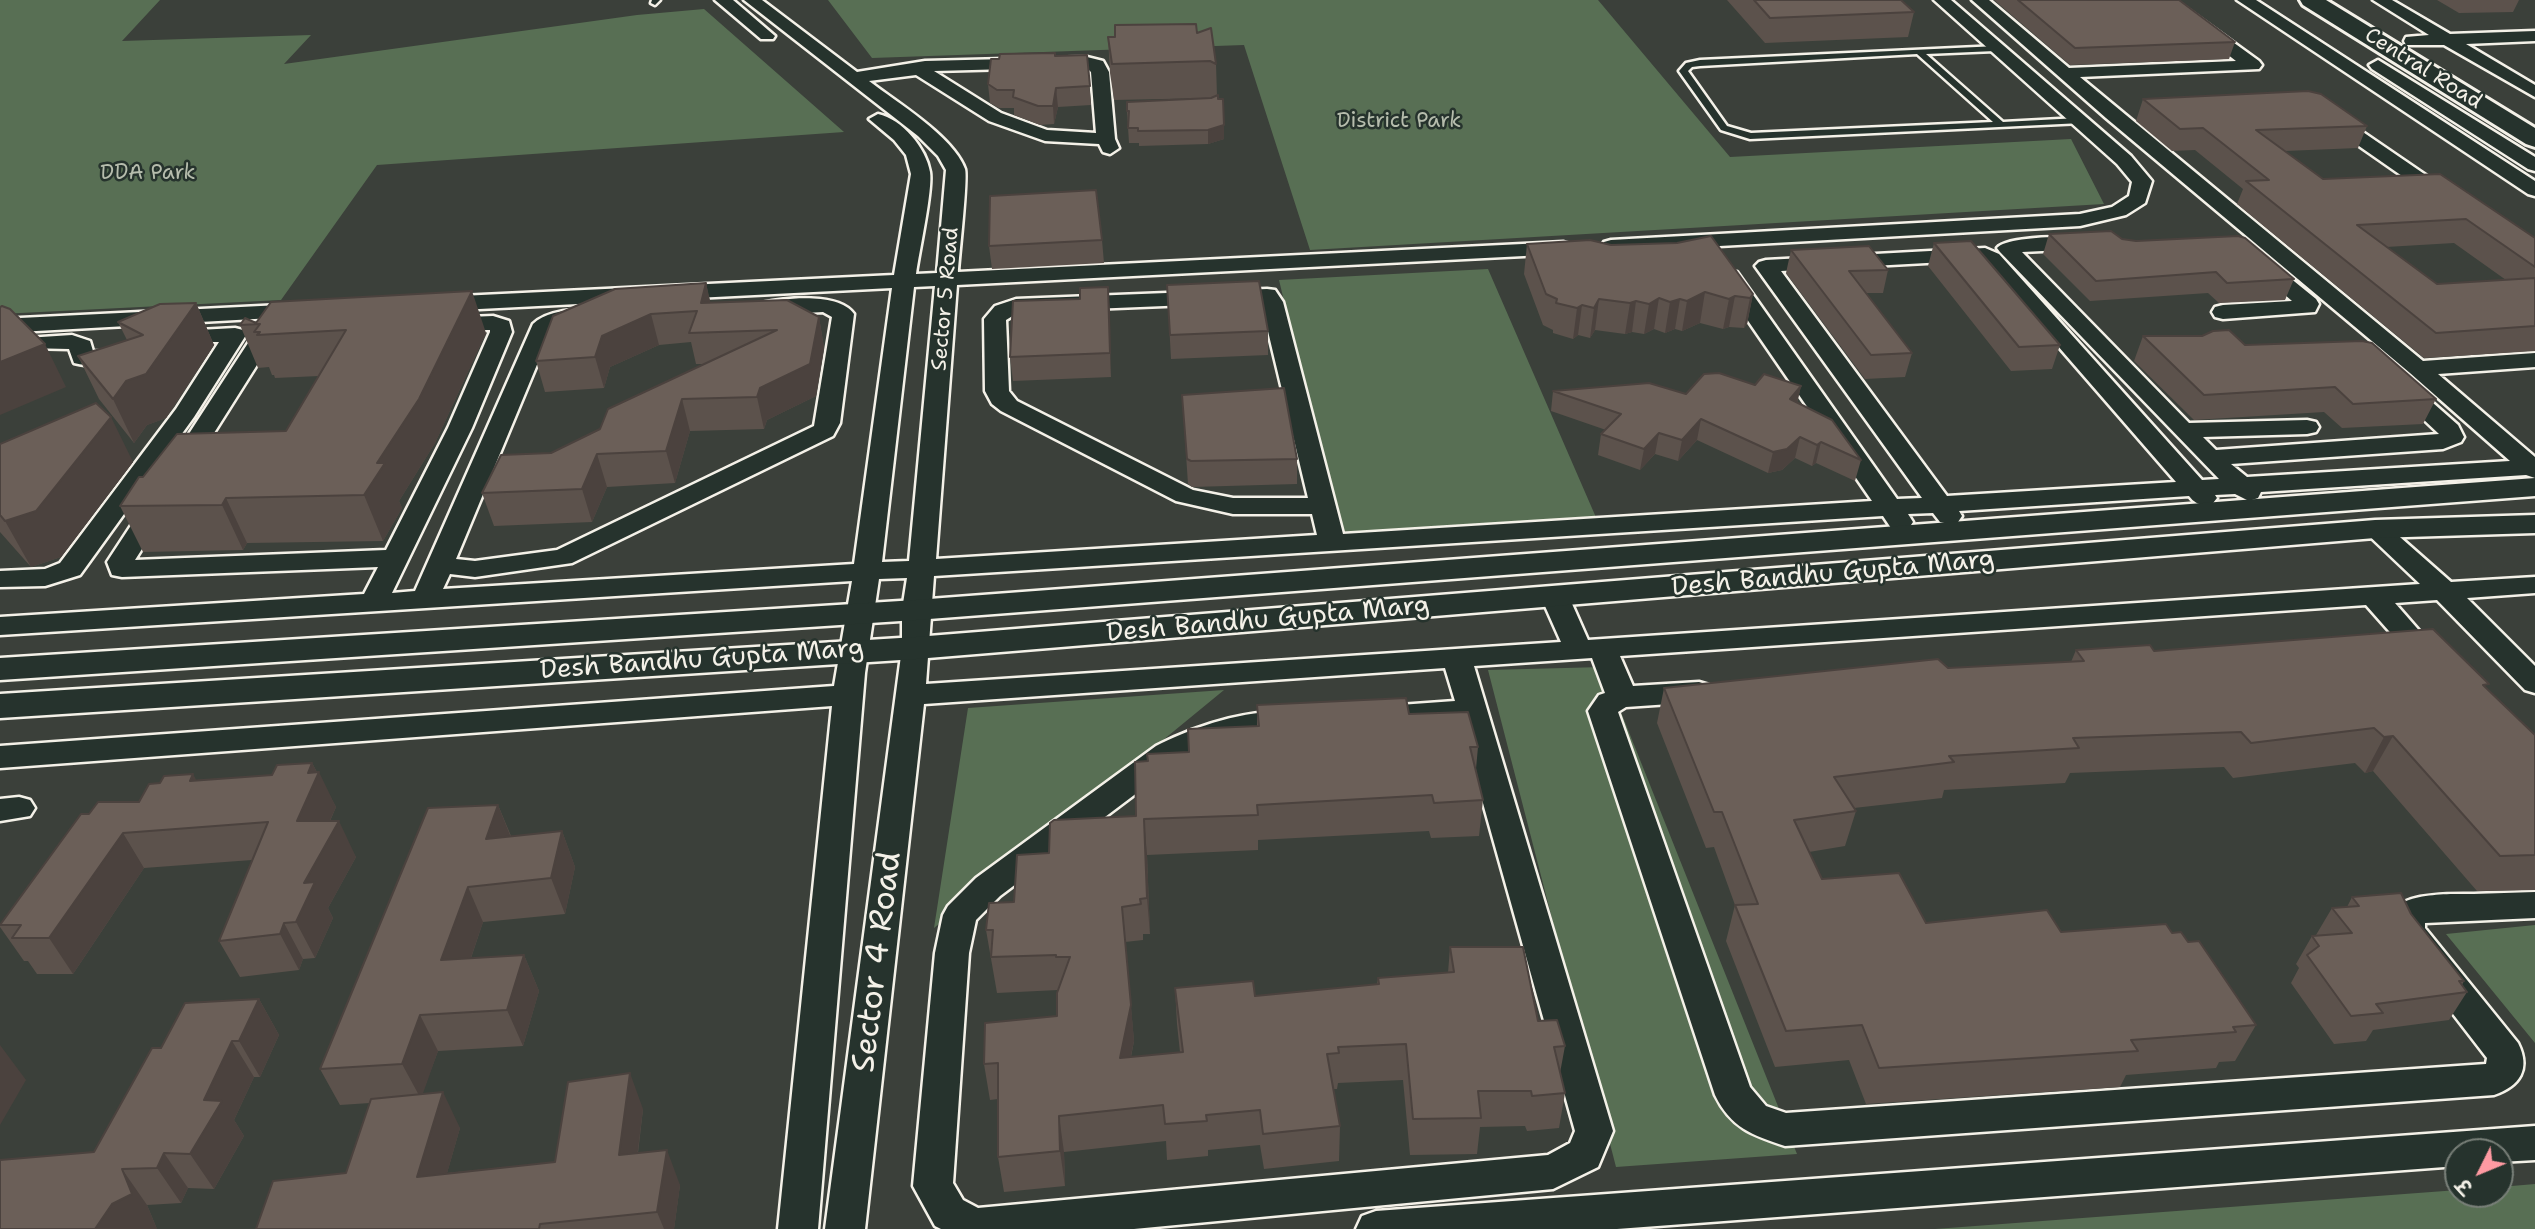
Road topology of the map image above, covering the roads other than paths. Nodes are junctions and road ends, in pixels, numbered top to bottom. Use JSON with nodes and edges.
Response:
{"nodes":[{"id":1,"x":723,"y":0,"type":"edge"},
{"id":2,"x":752,"y":0,"type":"edge"},
{"id":3,"x":1942,"y":0,"type":"edge"},
{"id":4,"x":1980,"y":0,"type":"edge"},
{"id":5,"x":2165,"y":0,"type":"edge"},
{"id":6,"x":2245,"y":0,"type":"edge"},
{"id":7,"x":2275,"y":0,"type":"edge"},
{"id":8,"x":2311,"y":0,"type":"edge"},
{"id":9,"x":2343,"y":0,"type":"edge"},
{"id":10,"x":2381,"y":0,"type":"edge"},
{"id":11,"x":2535,"y":36,"type":"edge"},
{"id":12,"x":2448,"y":40,"type":"junction"},
{"id":13,"x":2412,"y":41,"type":"junction"},
{"id":14,"x":2343,"y":43,"type":"dead end"},
{"id":15,"x":1995,"y":48,"type":"junction"},
{"id":16,"x":1919,"y":52,"type":"junction"},
{"id":17,"x":2365,"y":57,"type":"dead end"},
{"id":18,"x":1025,"y":68,"type":"edge"},
{"id":19,"x":922,"y":71,"type":"junction"},
{"id":20,"x":2064,"y":73,"type":"junction"},
{"id":21,"x":854,"y":78,"type":"junction"},
{"id":22,"x":2399,"y":78,"type":"junction"},
{"id":23,"x":2366,"y":80,"type":"junction"},
{"id":24,"x":2535,"y":92,"type":"edge"},
{"id":25,"x":2319,"y":110,"type":"edge"},
{"id":26,"x":2139,"y":112,"type":"dead end"},
{"id":27,"x":2112,"y":114,"type":"junction"},
{"id":28,"x":2535,"y":117,"type":"edge"},
{"id":29,"x":2079,"y":121,"type":"junction"},
{"id":30,"x":1999,"y":123,"type":"junction"},
{"id":31,"x":2535,"y":139,"type":"edge"},
{"id":32,"x":2535,"y":165,"type":"edge"},
{"id":33,"x":2535,"y":190,"type":"edge"},
{"id":34,"x":2455,"y":204,"type":"edge"},
{"id":35,"x":2087,"y":218,"type":"junction"},
{"id":36,"x":1754,"y":238,"type":"junction"},
{"id":37,"x":1703,"y":241,"type":"junction"},
{"id":38,"x":2246,"y":251,"type":"edge"},
{"id":39,"x":1772,"y":264,"type":"junction"},
{"id":40,"x":948,"y":280,"type":"junction"},
{"id":41,"x":904,"y":281,"type":"junction"},
{"id":42,"x":328,"y":310,"type":"edge"},
{"id":43,"x":2223,"y":312,"type":"dead end"},
{"id":44,"x":0,"y":326,"type":"edge"},
{"id":45,"x":313,"y":332,"type":"edge"},
{"id":46,"x":0,"y":345,"type":"edge"},
{"id":47,"x":2108,"y":352,"type":"junction"},
{"id":48,"x":2132,"y":352,"type":"dead end"},
{"id":49,"x":2535,"y":360,"type":"edge"},
{"id":50,"x":2418,"y":368,"type":"junction"},
{"id":51,"x":2380,"y":369,"type":"edge"},
{"id":52,"x":2307,"y":427,"type":"dead end"},
{"id":53,"x":2183,"y":430,"type":"junction"},
{"id":54,"x":2210,"y":458,"type":"junction"},
{"id":55,"x":2534,"y":473,"type":"edge"},
{"id":56,"x":2253,"y":496,"type":"junction"},
{"id":57,"x":2205,"y":500,"type":"junction"},
{"id":58,"x":1321,"y":506,"type":"junction"},
{"id":59,"x":1950,"y":518,"type":"junction"},
{"id":60,"x":1900,"y":521,"type":"junction"},
{"id":61,"x":2535,"y":524,"type":"edge"},
{"id":62,"x":2375,"y":529,"type":"junction"},
{"id":63,"x":1332,"y":542,"type":"junction"},
{"id":64,"x":396,"y":558,"type":"junction"},
{"id":65,"x":440,"y":565,"type":"junction"},
{"id":66,"x":922,"y":566,"type":"junction"},
{"id":67,"x":867,"y":571,"type":"junction"},
{"id":68,"x":0,"y":579,"type":"edge"},
{"id":69,"x":2535,"y":585,"type":"edge"},
{"id":70,"x":2444,"y":592,"type":"junction"},
{"id":71,"x":2373,"y":596,"type":"junction"},
{"id":72,"x":1555,"y":597,"type":"junction"},
{"id":73,"x":426,"y":598,"type":"junction"},
{"id":74,"x":374,"y":602,"type":"junction"},
{"id":75,"x":916,"y":610,"type":"junction"},
{"id":76,"x":859,"y":612,"type":"junction"},
{"id":77,"x":0,"y":626,"type":"edge"},
{"id":78,"x":916,"y":648,"type":"junction"},
{"id":79,"x":855,"y":650,"type":"junction"},
{"id":80,"x":1591,"y":650,"type":"junction"},
{"id":81,"x":2422,"y":651,"type":"junction"},
{"id":82,"x":2380,"y":653,"type":"edge"},
{"id":83,"x":1457,"y":658,"type":"junction"},
{"id":84,"x":0,"y":669,"type":"edge"},
{"id":85,"x":2450,"y":679,"type":"edge"},
{"id":86,"x":2531,"y":679,"type":"edge"},
{"id":87,"x":1732,"y":690,"type":"edge"},
{"id":88,"x":848,"y":695,"type":"junction"},
{"id":89,"x":911,"y":695,"type":"junction"},
{"id":90,"x":1622,"y":697,"type":"junction"},
{"id":91,"x":0,"y":706,"type":"edge"},
{"id":92,"x":1471,"y":710,"type":"junction"},
{"id":93,"x":0,"y":757,"type":"edge"},
{"id":94,"x":2535,"y":905,"type":"edge"},
{"id":95,"x":2535,"y":1143,"type":"edge"},
{"id":96,"x":1676,"y":1218,"type":"edge"},
{"id":97,"x":798,"y":1229,"type":"edge"},
{"id":98,"x":845,"y":1229,"type":"edge"},
{"id":99,"x":1376,"y":1229,"type":"edge"}],
"edges":[{"from":1,"to":41,"type":"street","name":"Sector 5 Road"},
{"from":2,"to":21,"type":"street","name":"Sector 5 Road"},
{"from":3,"to":15,"type":"street"},
{"from":4,"to":20,"type":"street"},
{"from":5,"to":20,"type":"street"},
{"from":6,"to":23,"type":"street"},
{"from":7,"to":14,"type":"street"},
{"from":8,"to":31,"type":"main road","name":"Central Road"},
{"from":9,"to":13,"type":"main road","name":"Central Road"},
{"from":10,"to":12,"type":"street"},
{"from":11,"to":12,"type":"street"},
{"from":12,"to":13,"type":"street"},
{"from":12,"to":24,"type":"street"},
{"from":13,"to":28,"type":"main road","name":"Central Road"},
{"from":15,"to":16,"type":"lane"},
{"from":15,"to":29,"type":"street"},
{"from":16,"to":30,"type":"lane"},
{"from":16,"to":30,"type":"lane"},
{"from":17,"to":22,"type":"street"},
{"from":18,"to":19,"type":"street"},
{"from":19,"to":19,"type":"street"},
{"from":19,"to":21,"type":"street"},
{"from":20,"to":27,"type":"street"},
{"from":21,"to":40,"type":"street","name":"Sector 5 Road"},
{"from":22,"to":23,"type":"street"},
{"from":22,"to":32,"type":"street"},
{"from":23,"to":33,"type":"street"},
{"from":25,"to":34,"type":"street"},
{"from":26,"to":27,"type":"street"},
{"from":27,"to":50,"type":"street"},
{"from":29,"to":30,"type":"lane"},
{"from":29,"to":35,"type":"street"},
{"from":35,"to":36,"type":"street"},
{"from":35,"to":47,"type":"street"},
{"from":36,"to":37,"type":"street"},
{"from":36,"to":39,"type":"street"},
{"from":37,"to":40,"type":"street"},
{"from":37,"to":60,"type":"street"},
{"from":38,"to":43,"type":"street"},
{"from":39,"to":57,"type":"street"},
{"from":39,"to":59,"type":"street"},
{"from":40,"to":41,"type":"street"},
{"from":40,"to":66,"type":"street","name":"Sector 5 Road"},
{"from":41,"to":64,"type":"street"},
{"from":41,"to":67,"type":"street","name":"Sector 5 Road"},
{"from":42,"to":44,"type":"street"},
{"from":45,"to":64,"type":"street"},
{"from":46,"to":68,"type":"street"},
{"from":47,"to":48,"type":"street"},
{"from":47,"to":53,"type":"street"},
{"from":49,"to":50,"type":"street"},
{"from":50,"to":55,"type":"street"},
{"from":51,"to":54,"type":"street"},
{"from":52,"to":53,"type":"street"},
{"from":53,"to":54,"type":"street"},
{"from":54,"to":56,"type":"street"},
{"from":55,"to":56,"type":"street","name":"Desh Bandhu Gupta Marg"},
{"from":56,"to":57,"type":"street","name":"Desh Bandhu Gupta Marg"},
{"from":57,"to":59,"type":"street","name":"Desh Bandhu Gupta Marg"},
{"from":58,"to":58,"type":"street"},
{"from":58,"to":63,"type":"street"},
{"from":59,"to":60,"type":"street","name":"Desh Bandhu Gupta Marg"},
{"from":60,"to":63,"type":"street"},
{"from":60,"to":75,"type":"street","name":"Desh Bandhu Gupta Marg"},
{"from":61,"to":62,"type":"street","name":"Desh Bandhu Gupta Marg"},
{"from":62,"to":70,"type":"street"},
{"from":62,"to":72,"type":"street","name":"Desh Bandhu Gupta Marg"},
{"from":63,"to":66,"type":"street"},
{"from":64,"to":74,"type":"street"},
{"from":65,"to":65,"type":"street"},
{"from":65,"to":73,"type":"street"},
{"from":66,"to":67,"type":"street"},
{"from":66,"to":75,"type":"street","name":"Sector 5 Road"},
{"from":67,"to":73,"type":"street"},
{"from":67,"to":76,"type":"street","name":"Sector 5 Road"},
{"from":69,"to":70,"type":"street"},
{"from":70,"to":71,"type":"street"},
{"from":70,"to":86,"type":"street"},
{"from":71,"to":80,"type":"street"},
{"from":71,"to":81,"type":"street"},
{"from":72,"to":78,"type":"street","name":"Desh Bandhu Gupta Marg"},
{"from":72,"to":80,"type":"street"},
{"from":73,"to":74,"type":"street"},
{"from":74,"to":77,"type":"street"},
{"from":75,"to":76,"type":"street","name":"Desh Bandhu Gupta Marg"},
{"from":75,"to":78,"type":"street","name":"Sector 5 Road"},
{"from":76,"to":79,"type":"street","name":"Sector 5 Road"},
{"from":76,"to":84,"type":"street","name":"Desh Bandhu Gupta Marg"},
{"from":78,"to":79,"type":"street","name":"Desh Bandhu Gupta Marg"},
{"from":78,"to":89,"type":"street","name":"Sector 5 Road"},
{"from":79,"to":88,"type":"street","name":"Sector 5 Road"},
{"from":79,"to":91,"type":"street","name":"Desh Bandhu Gupta Marg"},
{"from":80,"to":83,"type":"street"},
{"from":80,"to":90,"type":"street"},
{"from":81,"to":82,"type":"street"},
{"from":81,"to":85,"type":"street"},
{"from":83,"to":89,"type":"street"},
{"from":83,"to":92,"type":"street"},
{"from":87,"to":90,"type":"street"},
{"from":88,"to":93,"type":"street"},
{"from":88,"to":97,"type":"street","name":"Sector 4 Road"},
{"from":89,"to":98,"type":"street","name":"Sector 4 Road"},
{"from":90,"to":94,"type":"street"},
{"from":92,"to":92,"type":"street"},
{"from":95,"to":96,"type":"street"},
{"from":96,"to":99,"type":"street"}]}
